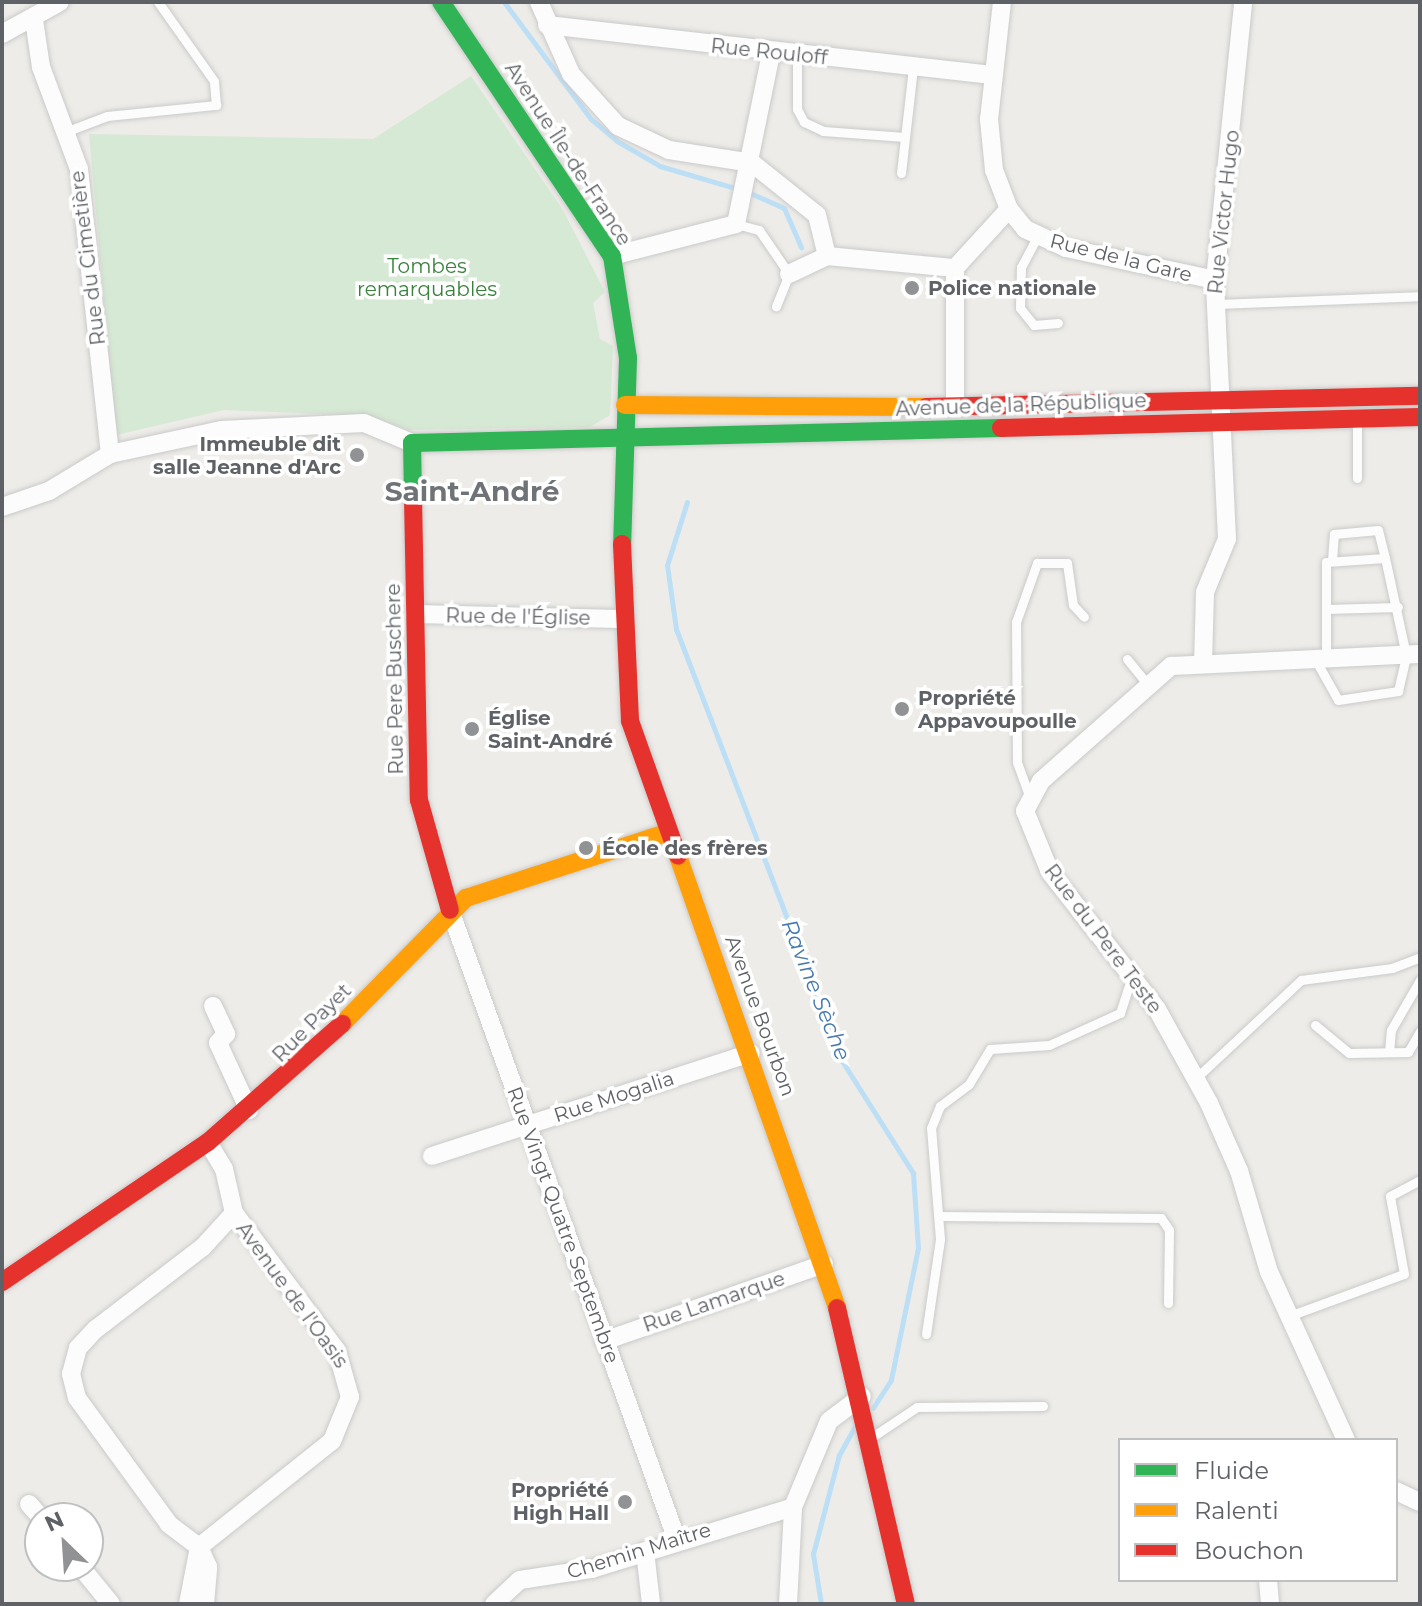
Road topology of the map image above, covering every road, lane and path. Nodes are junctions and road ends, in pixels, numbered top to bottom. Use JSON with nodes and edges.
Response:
{"nodes":[{"id":1,"x":60,"y":2,"type":"edge"},
{"id":2,"x":158,"y":2,"type":"edge"},
{"id":3,"x":441,"y":2,"type":"edge"},
{"id":4,"x":539,"y":2,"type":"edge"},
{"id":5,"x":1002,"y":2,"type":"edge"},
{"id":6,"x":1243,"y":2,"type":"edge"},
{"id":7,"x":34,"y":20,"type":"junction"},
{"id":8,"x":547,"y":25,"type":"junction"},
{"id":9,"x":2,"y":34,"type":"edge"},
{"id":10,"x":771,"y":53,"type":"junction"},
{"id":11,"x":797,"y":56,"type":"junction"},
{"id":12,"x":913,"y":67,"type":"junction"},
{"id":13,"x":992,"y":75,"type":"junction"},
{"id":14,"x":65,"y":132,"type":"junction"},
{"id":15,"x":905,"y":137,"type":"junction"},
{"id":16,"x":751,"y":166,"type":"junction"},
{"id":17,"x":901,"y":173,"type":"dead end"},
{"id":18,"x":1009,"y":209,"type":"junction"},
{"id":19,"x":736,"y":224,"type":"junction"},
{"id":20,"x":1037,"y":237,"type":"junction"},
{"id":21,"x":612,"y":256,"type":"junction"},
{"id":22,"x":827,"y":256,"type":"junction"},
{"id":23,"x":1220,"y":256,"type":"junction"},
{"id":24,"x":955,"y":268,"type":"junction"},
{"id":25,"x":789,"y":274,"type":"junction"},
{"id":26,"x":1194,"y":275,"type":"junction"},
{"id":27,"x":1215,"y":280,"type":"junction"},
{"id":28,"x":1420,"y":296,"type":"edge"},
{"id":29,"x":1215,"y":304,"type":"junction"},
{"id":30,"x":776,"y":307,"type":"dead end"},
{"id":31,"x":1058,"y":323,"type":"dead end"},
{"id":32,"x":1420,"y":396,"type":"edge"},
{"id":33,"x":1220,"y":400,"type":"junction"},
{"id":34,"x":625,"y":405,"type":"junction"},
{"id":35,"x":955,"y":407,"type":"junction"},
{"id":36,"x":1420,"y":417,"type":"edge"},
{"id":37,"x":1357,"y":419,"type":"junction"},
{"id":38,"x":1220,"y":422,"type":"junction"},
{"id":39,"x":623,"y":438,"type":"junction"},
{"id":40,"x":412,"y":443,"type":"junction"},
{"id":41,"x":110,"y":454,"type":"junction"},
{"id":42,"x":1357,"y":478,"type":"dead end"},
{"id":43,"x":2,"y":507,"type":"edge"},
{"id":44,"x":1385,"y":558,"type":"junction"},
{"id":45,"x":1332,"y":561,"type":"junction"},
{"id":46,"x":1398,"y":607,"type":"junction"},
{"id":47,"x":1326,"y":609,"type":"junction"},
{"id":48,"x":415,"y":614,"type":"junction"},
{"id":49,"x":1084,"y":617,"type":"dead end"},
{"id":50,"x":620,"y":619,"type":"junction"},
{"id":51,"x":1413,"y":655,"type":"edge"},
{"id":52,"x":1127,"y":659,"type":"dead end"},
{"id":53,"x":1321,"y":659,"type":"junction"},
{"id":54,"x":1203,"y":664,"type":"junction"},
{"id":55,"x":1148,"y":685,"type":"junction"},
{"id":56,"x":1030,"y":798,"type":"junction"},
{"id":57,"x":666,"y":833,"type":"junction"},
{"id":58,"x":450,"y":910,"type":"junction"},
{"id":59,"x":1420,"y":957,"type":"edge"},
{"id":60,"x":1133,"y":976,"type":"junction"},
{"id":61,"x":1420,"y":980,"type":"edge"},
{"id":62,"x":213,"y":1006,"type":"dead end"},
{"id":63,"x":1315,"y":1025,"type":"dead end"},
{"id":64,"x":1420,"y":1031,"type":"edge"},
{"id":65,"x":1389,"y":1052,"type":"junction"},
{"id":66,"x":751,"y":1053,"type":"junction"},
{"id":67,"x":1195,"y":1079,"type":"junction"},
{"id":68,"x":244,"y":1121,"type":"junction"},
{"id":69,"x":528,"y":1125,"type":"junction"},
{"id":70,"x":208,"y":1142,"type":"junction"},
{"id":71,"x":432,"y":1156,"type":"dead end"},
{"id":72,"x":1420,"y":1180,"type":"edge"},
{"id":73,"x":234,"y":1213,"type":"junction"},
{"id":74,"x":940,"y":1216,"type":"junction"},
{"id":75,"x":824,"y":1264,"type":"junction"},
{"id":76,"x":4,"y":1276,"type":"edge"},
{"id":77,"x":1168,"y":1303,"type":"dead end"},
{"id":78,"x":1289,"y":1316,"type":"junction"},
{"id":79,"x":926,"y":1334,"type":"dead end"},
{"id":80,"x":604,"y":1341,"type":"junction"},
{"id":81,"x":863,"y":1400,"type":"junction"},
{"id":82,"x":1043,"y":1406,"type":"dead end"},
{"id":83,"x":871,"y":1432,"type":"junction"},
{"id":84,"x":1343,"y":1437,"type":"edge"},
{"id":85,"x":1398,"y":1492,"type":"edge"},
{"id":86,"x":1420,"y":1502,"type":"edge"},
{"id":87,"x":793,"y":1507,"type":"junction"},
{"id":88,"x":677,"y":1540,"type":"junction"},
{"id":89,"x":199,"y":1547,"type":"junction"},
{"id":90,"x":645,"y":1551,"type":"junction"},
{"id":91,"x":93,"y":1582,"type":"edge"},
{"id":92,"x":1268,"y":1582,"type":"edge"},
{"id":93,"x":111,"y":1604,"type":"edge"},
{"id":94,"x":188,"y":1604,"type":"edge"},
{"id":95,"x":205,"y":1604,"type":"edge"},
{"id":96,"x":494,"y":1604,"type":"edge"},
{"id":97,"x":651,"y":1604,"type":"edge"},
{"id":98,"x":788,"y":1604,"type":"edge"},
{"id":99,"x":906,"y":1604,"type":"edge"},
{"id":100,"x":1270,"y":1604,"type":"edge"}],
"edges":[{"from":1,"to":7,"type":"street"},
{"from":2,"to":14,"type":"lane"},
{"from":3,"to":21,"type":"main road","name":"Avenue Île-de-France"},
{"from":4,"to":8,"type":"street"},
{"from":5,"to":13,"type":"street","name":"Rue de la Gare"},
{"from":6,"to":23,"type":"street","name":"Rue Victor Hugo"},
{"from":7,"to":9,"type":"street"},
{"from":7,"to":14,"type":"street","name":"Rue du Cimetière"},
{"from":8,"to":10,"type":"street","name":"Rue Rouloff"},
{"from":8,"to":16,"type":"street"},
{"from":10,"to":11,"type":"street","name":"Rue Rouloff"},
{"from":10,"to":16,"type":"street"},
{"from":11,"to":12,"type":"street","name":"Rue Rouloff"},
{"from":11,"to":15,"type":"lane"},
{"from":12,"to":13,"type":"street","name":"Rue Rouloff"},
{"from":12,"to":15,"type":"lane"},
{"from":13,"to":18,"type":"street","name":"Rue de la Gare"},
{"from":14,"to":41,"type":"street","name":"Rue du Cimetière"},
{"from":15,"to":17,"type":"lane"},
{"from":16,"to":19,"type":"street"},
{"from":16,"to":22,"type":"street"},
{"from":18,"to":20,"type":"street","name":"Rue de la Gare"},
{"from":18,"to":24,"type":"street"},
{"from":19,"to":21,"type":"street"},
{"from":19,"to":25,"type":"lane"},
{"from":20,"to":26,"type":"street","name":"Rue de la Gare"},
{"from":20,"to":31,"type":"lane"},
{"from":21,"to":34,"type":"main road","name":"Avenue Île-de-France"},
{"from":22,"to":24,"type":"street"},
{"from":22,"to":25,"type":"street"},
{"from":23,"to":26,"type":"street"},
{"from":23,"to":27,"type":"street","name":"Rue Victor Hugo"},
{"from":24,"to":35,"type":"street"},
{"from":25,"to":30,"type":"lane"},
{"from":26,"to":27,"type":"street","name":"Rue de la Gare"},
{"from":27,"to":29,"type":"street","name":"Rue Victor Hugo"},
{"from":28,"to":29,"type":"lane"},
{"from":29,"to":33,"type":"street","name":"Rue Victor Hugo"},
{"from":32,"to":33,"type":"main road","name":"Avenue de la République"},
{"from":33,"to":35,"type":"main road","name":"Avenue de la République"},
{"from":33,"to":38,"type":"street","name":"Rue Victor Hugo"},
{"from":34,"to":35,"type":"main road","name":"Avenue de la République"},
{"from":34,"to":39,"type":"main road","name":"Avenue Île-de-France"},
{"from":36,"to":37,"type":"main road","name":"Avenue de la République"},
{"from":37,"to":38,"type":"main road","name":"Avenue de la République"},
{"from":37,"to":42,"type":"lane"},
{"from":38,"to":39,"type":"main road","name":"Avenue de la République"},
{"from":38,"to":54,"type":"street","name":"Rue Victor Hugo"},
{"from":39,"to":40,"type":"main road","name":"Avenue de la République"},
{"from":39,"to":50,"type":"main road","name":"Avenue Bourbon"},
{"from":40,"to":41,"type":"street"},
{"from":40,"to":48,"type":"main road","name":"Rue Pere Buschere"},
{"from":41,"to":43,"type":"street"},
{"from":44,"to":45,"type":"lane"},
{"from":44,"to":45,"type":"lane"},
{"from":44,"to":46,"type":"lane"},
{"from":45,"to":47,"type":"lane"},
{"from":46,"to":47,"type":"lane"},
{"from":46,"to":51,"type":"lane"},
{"from":47,"to":53,"type":"lane"},
{"from":48,"to":50,"type":"street","name":"Rue de l'Église"},
{"from":48,"to":58,"type":"main road","name":"Rue Pere Buschere"},
{"from":49,"to":56,"type":"lane"},
{"from":50,"to":57,"type":"main road","name":"Avenue Bourbon"},
{"from":51,"to":53,"type":"street"},
{"from":51,"to":53,"type":"lane"},
{"from":52,"to":55,"type":"lane"},
{"from":53,"to":54,"type":"street"},
{"from":54,"to":55,"type":"street"},
{"from":55,"to":56,"type":"street"},
{"from":56,"to":60,"type":"street","name":"Rue du Pere Teste"},
{"from":57,"to":58,"type":"main road","name":"Rue Payet"},
{"from":57,"to":66,"type":"main road","name":"Avenue Bourbon"},
{"from":58,"to":68,"type":"main road","name":"Rue Payet"},
{"from":58,"to":69,"type":"street","name":"Rue Vingt Quatre Septembre"},
{"from":59,"to":67,"type":"lane"},
{"from":60,"to":67,"type":"street","name":"Rue du Pere Teste"},
{"from":60,"to":74,"type":"lane"},
{"from":61,"to":65,"type":"lane"},
{"from":62,"to":68,"type":"street"},
{"from":63,"to":65,"type":"lane"},
{"from":64,"to":65,"type":"lane"},
{"from":66,"to":69,"type":"street","name":"Rue Mogalia"},
{"from":66,"to":75,"type":"main road","name":"Avenue Bourbon"},
{"from":67,"to":78,"type":"street","name":"Rue du Pere Teste"},
{"from":68,"to":70,"type":"main road","name":"Rue Payet"},
{"from":69,"to":71,"type":"street","name":"Rue Mogalia"},
{"from":69,"to":80,"type":"street","name":"Rue Vingt Quatre Septembre"},
{"from":70,"to":73,"type":"street"},
{"from":70,"to":76,"type":"main road","name":"Rue Payet"},
{"from":72,"to":78,"type":"lane"},
{"from":73,"to":89,"type":"street","name":"Avenue de l'Oasis"},
{"from":73,"to":89,"type":"street"},
{"from":74,"to":77,"type":"lane"},
{"from":74,"to":79,"type":"lane"},
{"from":75,"to":80,"type":"street","name":"Rue Lamarque"},
{"from":75,"to":81,"type":"main road","name":"Avenue Bourbon"},
{"from":78,"to":84,"type":"street","name":"Rue du Pere Teste"},
{"from":80,"to":88,"type":"street","name":"Rue Vingt Quatre Septembre"},
{"from":81,"to":83,"type":"main road","name":"Avenue Bourbon"},
{"from":81,"to":87,"type":"street"},
{"from":82,"to":83,"type":"lane"},
{"from":83,"to":99,"type":"main road","name":"Avenue Bourbon"},
{"from":85,"to":86,"type":"street"},
{"from":87,"to":88,"type":"street","name":"Chemin Maître"},
{"from":87,"to":98,"type":"street"},
{"from":88,"to":90,"type":"street","name":"Chemin Maître"},
{"from":89,"to":94,"type":"street"},
{"from":89,"to":95,"type":"street"},
{"from":90,"to":96,"type":"street","name":"Chemin Maître"},
{"from":90,"to":97,"type":"street"},
{"from":91,"to":93,"type":"street"},
{"from":92,"to":100,"type":"street"}]}
